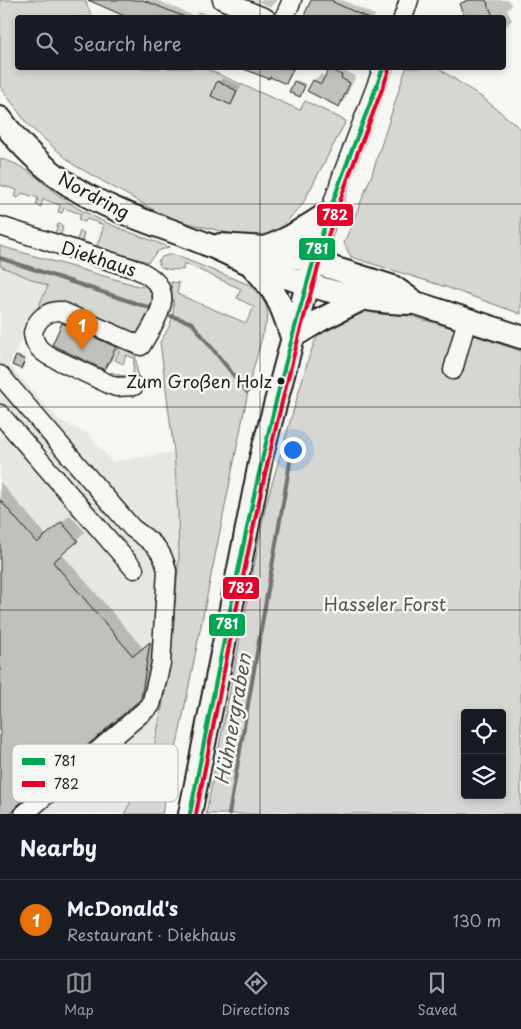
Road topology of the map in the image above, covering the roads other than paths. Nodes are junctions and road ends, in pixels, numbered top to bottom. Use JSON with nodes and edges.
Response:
{"nodes":[{"id":1,"x":222,"y":0,"type":"edge"},
{"id":2,"x":292,"y":0,"type":"edge"},
{"id":3,"x":409,"y":0,"type":"edge"},
{"id":4,"x":259,"y":15,"type":"edge"},
{"id":5,"x":285,"y":15,"type":"edge"},
{"id":6,"x":404,"y":15,"type":"edge"},
{"id":7,"x":382,"y":70,"type":"edge"},
{"id":8,"x":1,"y":124,"type":"edge"},
{"id":9,"x":330,"y":212,"type":"junction"},
{"id":10,"x":0,"y":226,"type":"edge"},
{"id":11,"x":206,"y":244,"type":"junction"},
{"id":12,"x":266,"y":248,"type":"junction"},
{"id":13,"x":313,"y":262,"type":"junction"},
{"id":14,"x":250,"y":264,"type":"junction"},
{"id":15,"x":307,"y":283,"type":"junction"},
{"id":16,"x":364,"y":298,"type":"junction"},
{"id":17,"x":416,"y":303,"type":"junction"},
{"id":18,"x":467,"y":320,"type":"junction"},
{"id":19,"x":292,"y":337,"type":"junction"},
{"id":20,"x":521,"y":337,"type":"edge"},
{"id":21,"x":453,"y":370,"type":"dead end"},
{"id":22,"x":0,"y":375,"type":"edge"},
{"id":23,"x":134,"y":386,"type":"dead end"},
{"id":24,"x":0,"y":414,"type":"edge"},
{"id":25,"x":134,"y":569,"type":"dead end"},
{"id":26,"x":106,"y":744,"type":"edge"},
{"id":27,"x":38,"y":802,"type":"edge"},
{"id":28,"x":24,"y":814,"type":"edge"},
{"id":29,"x":190,"y":814,"type":"edge"}],
"edges":[{"from":1,"to":4,"type":"street"},
{"from":2,"to":5,"type":"street"},
{"from":3,"to":6,"type":"street"},
{"from":7,"to":9,"type":"street"},
{"from":8,"to":11,"type":"main road","name":"Nordring"},
{"from":9,"to":12,"type":"main road"},
{"from":9,"to":13,"type":"street"},
{"from":10,"to":23,"type":"street","name":"Diekhaus"},
{"from":11,"to":12,"type":"main road","name":"Nordring"},
{"from":11,"to":14,"type":"main road","name":"Nordring"},
{"from":12,"to":13,"type":"main road","name":"Nordring"},
{"from":13,"to":15,"type":"main road"},
{"from":13,"to":17,"type":"main road","name":"Nordring"},
{"from":14,"to":15,"type":"main road","name":"Nordring"},
{"from":14,"to":19,"type":"main road"},
{"from":15,"to":16,"type":"main road","name":"Nordring"},
{"from":15,"to":19,"type":"main road"},
{"from":16,"to":17,"type":"main road","name":"Nordring"},
{"from":16,"to":19,"type":"main road"},
{"from":17,"to":18,"type":"main road"},
{"from":18,"to":20,"type":"main road"},
{"from":18,"to":21,"type":"street"},
{"from":19,"to":29,"type":"main road"},
{"from":22,"to":26,"type":"street"},
{"from":24,"to":25,"type":"street"},
{"from":27,"to":28,"type":"street"}]}
